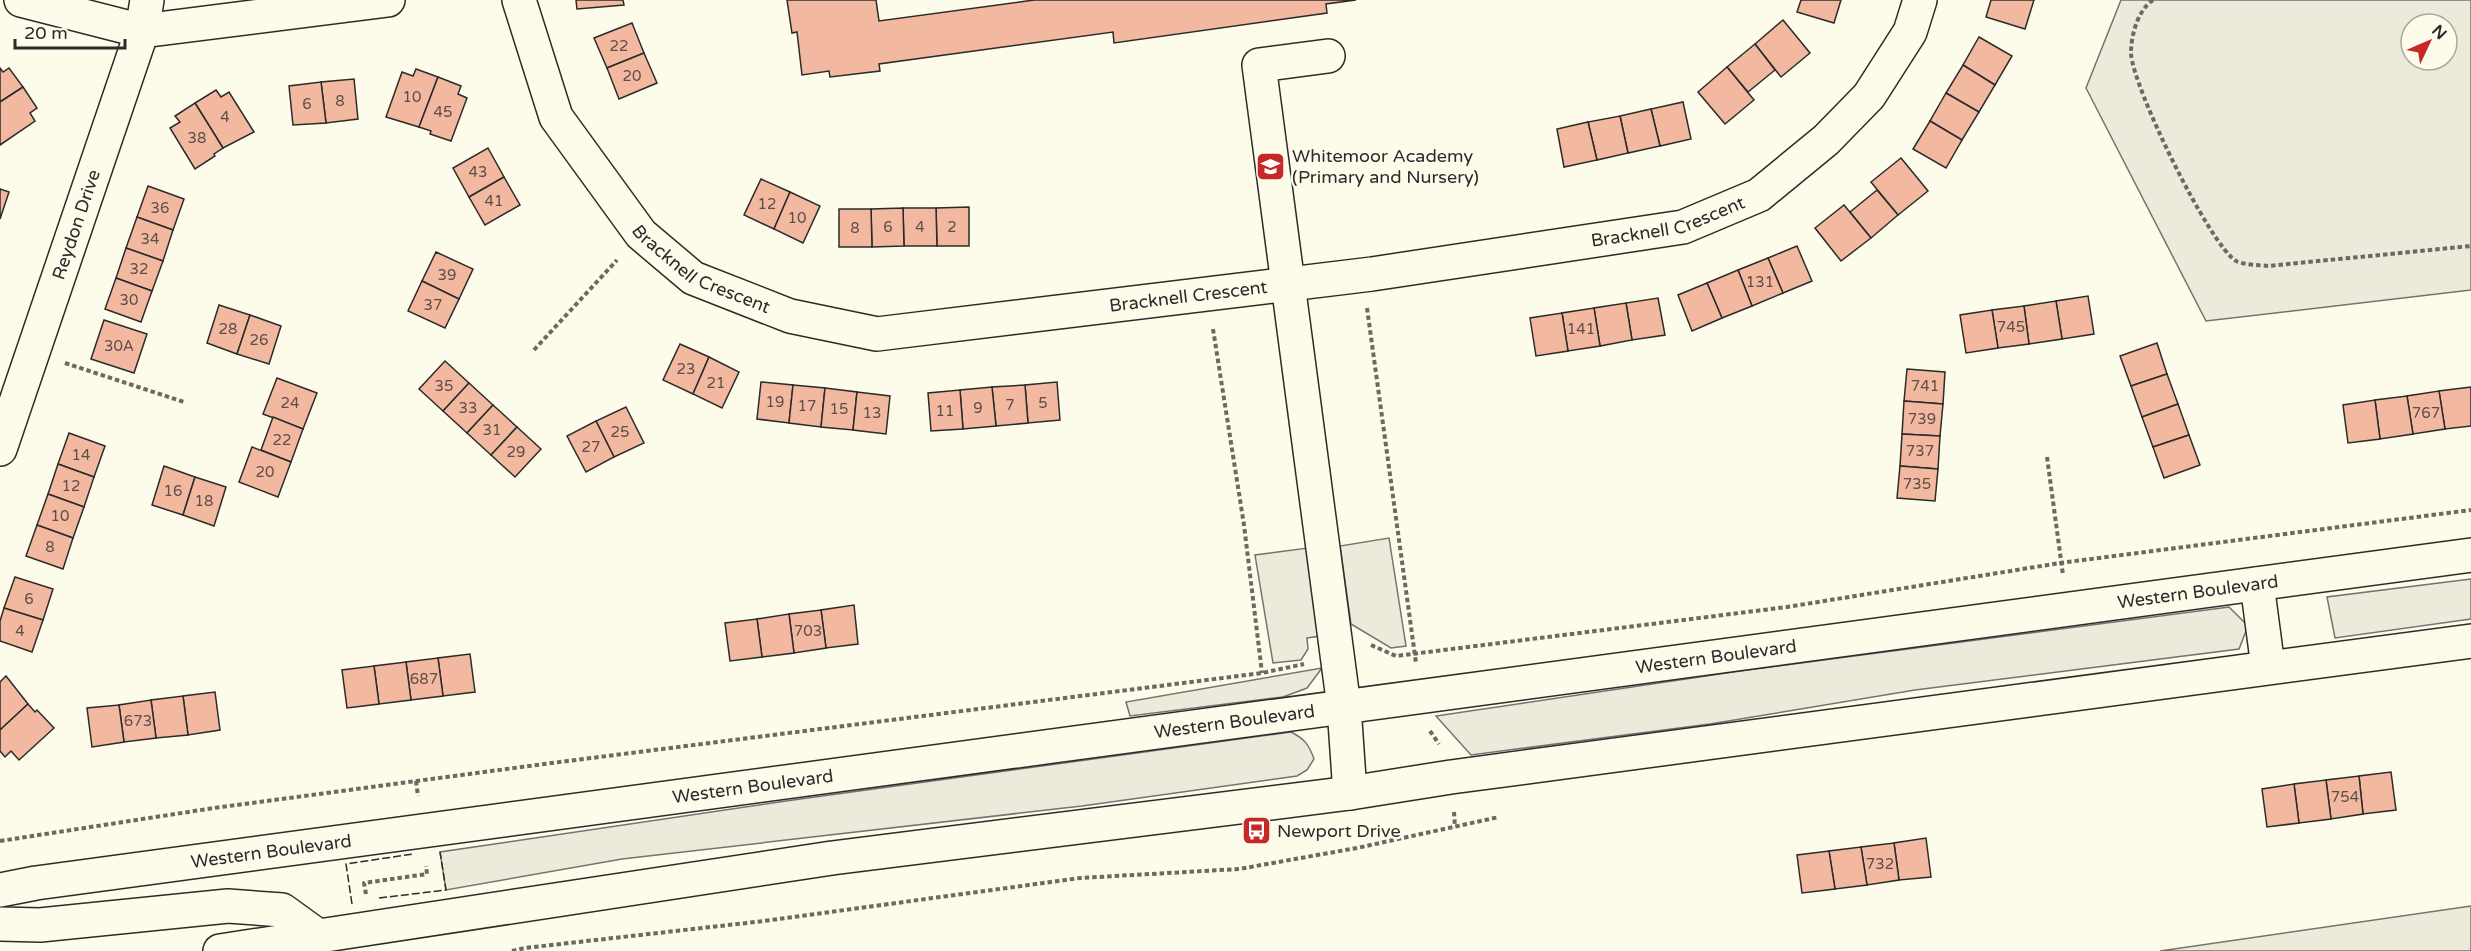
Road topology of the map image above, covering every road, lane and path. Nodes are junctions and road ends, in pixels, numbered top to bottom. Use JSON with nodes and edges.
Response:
{"nodes":[{"id":1,"x":21,"y":0,"type":"edge"},
{"id":2,"x":388,"y":0,"type":"edge"},
{"id":3,"x":519,"y":0,"type":"edge"},
{"id":4,"x":1920,"y":0,"type":"edge"},
{"id":5,"x":2154,"y":0,"type":"edge"},
{"id":6,"x":145,"y":15,"type":"edge"},
{"id":7,"x":1328,"y":56,"type":"dead end"},
{"id":8,"x":641,"y":234,"type":"junction"},
{"id":9,"x":2471,"y":246,"type":"edge"},
{"id":10,"x":1362,"y":274,"type":"junction"},
{"id":11,"x":1288,"y":284,"type":"junction"},
{"id":12,"x":1208,"y":295,"type":"junction"},
{"id":13,"x":534,"y":350,"type":"dead end"},
{"id":14,"x":33,"y":353,"type":"junction"},
{"id":15,"x":184,"y":402,"type":"dead end"},
{"id":16,"x":0,"y":449,"type":"edge"},
{"id":17,"x":2047,"y":457,"type":"dead end"},
{"id":18,"x":2471,"y":510,"type":"edge"},
{"id":19,"x":2471,"y":555,"type":"edge"},
{"id":20,"x":2060,"y":563,"type":"junction"},
{"id":21,"x":2257,"y":584,"type":"junction"},
{"id":22,"x":2071,"y":607,"type":"junction"},
{"id":23,"x":2471,"y":641,"type":"edge"},
{"id":24,"x":1334,"y":642,"type":"junction"},
{"id":25,"x":1414,"y":653,"type":"junction"},
{"id":26,"x":2268,"y":667,"type":"junction"},
{"id":27,"x":1262,"y":673,"type":"junction"},
{"id":28,"x":1420,"y":695,"type":"junction"},
{"id":29,"x":1344,"y":707,"type":"junction"},
{"id":30,"x":1451,"y":777,"type":"junction"},
{"id":31,"x":1350,"y":793,"type":"junction"},
{"id":32,"x":1499,"y":817,"type":"dead end"},
{"id":33,"x":1455,"y":827,"type":"junction"},
{"id":34,"x":0,"y":841,"type":"edge"},
{"id":35,"x":0,"y":890,"type":"edge"},
{"id":36,"x":0,"y":924,"type":"edge"},
{"id":37,"x":319,"y":943,"type":"edge"},
{"id":38,"x":220,"y":951,"type":"edge"},
{"id":39,"x":512,"y":951,"type":"edge"}],
"edges":[{"from":1,"to":6,"type":"main road"},
{"from":2,"to":6,"type":"main road"},
{"from":3,"to":8,"type":"main road","name":"Bracknell Crescent"},
{"from":4,"to":10,"type":"main road","name":"Bracknell Crescent"},
{"from":5,"to":9,"type":"path"},
{"from":6,"to":14,"type":"main road","name":"Reydon Drive"},
{"from":7,"to":11,"type":"main road"},
{"from":8,"to":12,"type":"main road","name":"Bracknell Crescent"},
{"from":8,"to":13,"type":"path"},
{"from":10,"to":11,"type":"main road","name":"Bracknell Crescent"},
{"from":10,"to":25,"type":"path"},
{"from":11,"to":12,"type":"main road","name":"Bracknell Crescent"},
{"from":11,"to":24,"type":"main road"},
{"from":12,"to":27,"type":"path"},
{"from":14,"to":15,"type":"path"},
{"from":14,"to":16,"type":"main road","name":"Reydon Drive"},
{"from":17,"to":20,"type":"path"},
{"from":18,"to":20,"type":"path"},
{"from":19,"to":21,"type":"main road","name":"Western Boulevard"},
{"from":20,"to":22,"type":"path"},
{"from":20,"to":25,"type":"path"},
{"from":21,"to":22,"type":"main road","name":"Western Boulevard"},
{"from":21,"to":26,"type":"main road"},
{"from":22,"to":28,"type":"main road","name":"Western Boulevard"},
{"from":23,"to":26,"type":"main road"},
{"from":24,"to":25,"type":"path"},
{"from":24,"to":27,"type":"path"},
{"from":24,"to":29,"type":"main road"},
{"from":25,"to":28,"type":"path"},
{"from":26,"to":30,"type":"main road"},
{"from":27,"to":34,"type":"path"},
{"from":28,"to":29,"type":"main road","name":"Western Boulevard"},
{"from":28,"to":30,"type":"path"},
{"from":29,"to":31,"type":"main road"},
{"from":29,"to":35,"type":"main road","name":"Western Boulevard"},
{"from":30,"to":31,"type":"main road"},
{"from":30,"to":33,"type":"path"},
{"from":31,"to":37,"type":"main road"},
{"from":32,"to":33,"type":"path"},
{"from":33,"to":39,"type":"path"},
{"from":36,"to":37,"type":"main road"},
{"from":37,"to":38,"type":"main road"}]}
